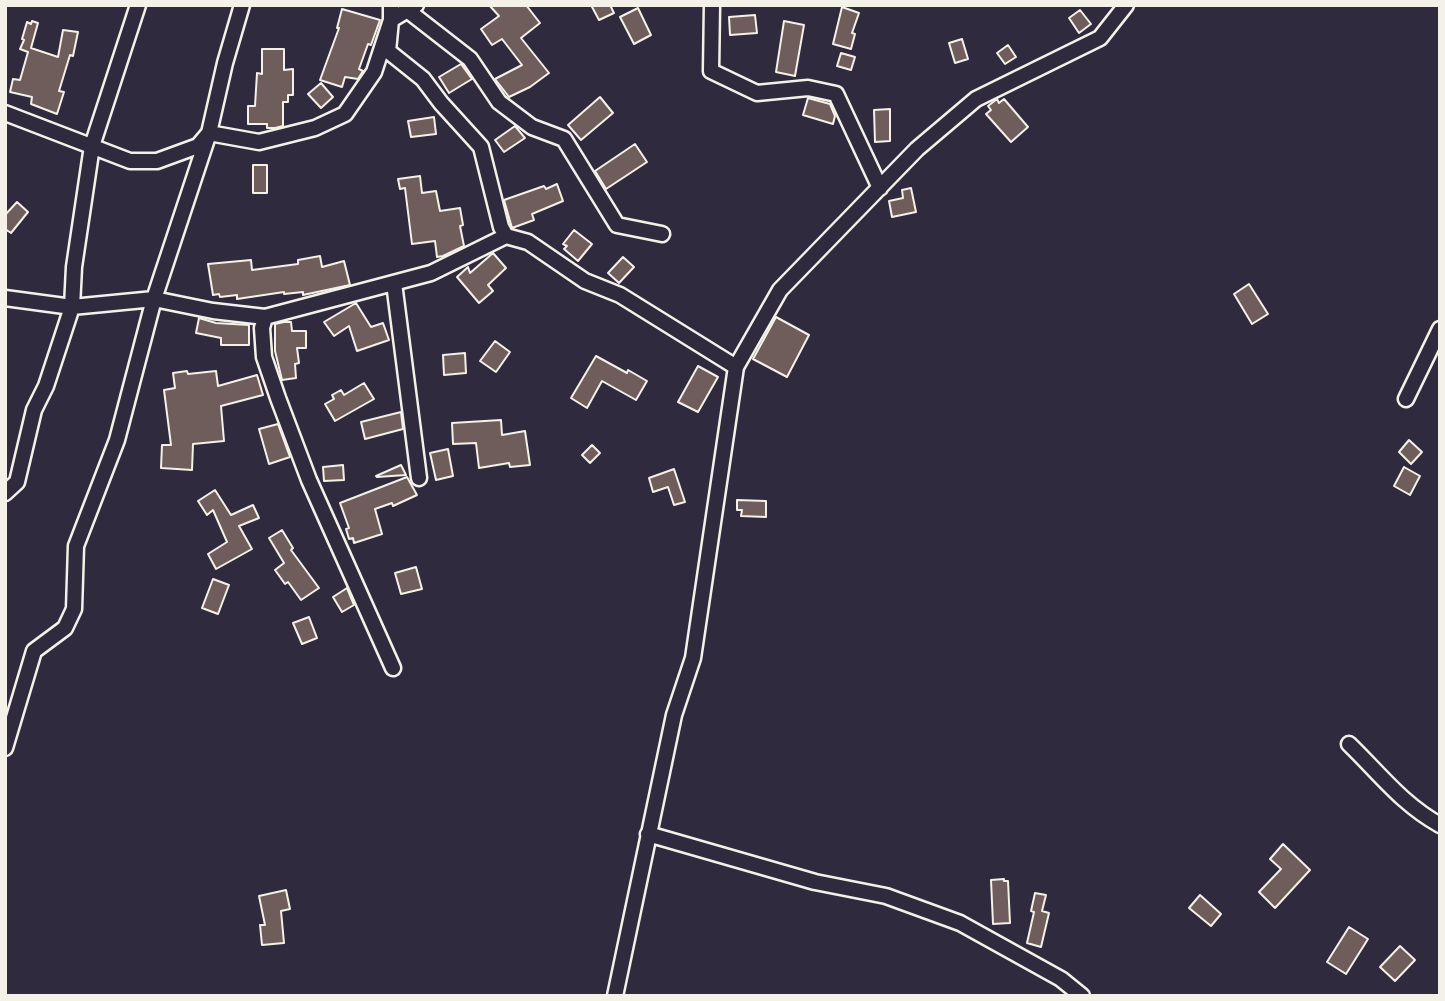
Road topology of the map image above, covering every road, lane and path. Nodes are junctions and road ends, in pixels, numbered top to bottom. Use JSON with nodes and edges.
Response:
{"nodes":[{"id":1,"x":138,"y":5,"type":"edge"},
{"id":2,"x":242,"y":5,"type":"edge"},
{"id":3,"x":712,"y":5,"type":"edge"},
{"id":4,"x":1126,"y":5,"type":"edge"},
{"id":5,"x":412,"y":8,"type":"edge"},
{"id":6,"x":391,"y":12,"type":"edge"},
{"id":7,"x":5,"y":113,"type":"edge"},
{"id":8,"x":209,"y":133,"type":"junction"},
{"id":9,"x":92,"y":146,"type":"junction"},
{"id":10,"x":880,"y":188,"type":"junction"},
{"id":11,"x":662,"y":234,"type":"dead end"},
{"id":12,"x":506,"y":236,"type":"junction"},
{"id":13,"x":394,"y":283,"type":"junction"},
{"id":14,"x":5,"y":298,"type":"edge"},
{"id":15,"x":155,"y":299,"type":"junction"},
{"id":16,"x":72,"y":307,"type":"junction"},
{"id":17,"x":265,"y":317,"type":"junction"},
{"id":18,"x":1440,"y":329,"type":"edge"},
{"id":19,"x":736,"y":367,"type":"junction"},
{"id":20,"x":1406,"y":399,"type":"dead end"},
{"id":21,"x":419,"y":478,"type":"dead end"},
{"id":22,"x":5,"y":493,"type":"edge"},
{"id":23,"x":393,"y":668,"type":"dead end"},
{"id":24,"x":1349,"y":744,"type":"dead end"},
{"id":25,"x":5,"y":748,"type":"edge"},
{"id":26,"x":1440,"y":825,"type":"edge"},
{"id":27,"x":648,"y":834,"type":"junction"},
{"id":28,"x":615,"y":996,"type":"edge"},
{"id":29,"x":1082,"y":996,"type":"edge"}],
"edges":[{"from":1,"to":9,"type":"street"},
{"from":2,"to":8,"type":"street"},
{"from":3,"to":10,"type":"street"},
{"from":4,"to":10,"type":"street"},
{"from":5,"to":6,"type":"street"},
{"from":5,"to":11,"type":"street"},
{"from":6,"to":8,"type":"street"},
{"from":6,"to":12,"type":"street"},
{"from":7,"to":9,"type":"street"},
{"from":8,"to":9,"type":"street"},
{"from":8,"to":15,"type":"street"},
{"from":9,"to":16,"type":"street"},
{"from":10,"to":19,"type":"street"},
{"from":12,"to":13,"type":"street"},
{"from":12,"to":19,"type":"street"},
{"from":13,"to":17,"type":"street"},
{"from":13,"to":21,"type":"street"},
{"from":14,"to":16,"type":"street"},
{"from":15,"to":16,"type":"street"},
{"from":15,"to":17,"type":"street"},
{"from":15,"to":25,"type":"street"},
{"from":16,"to":22,"type":"street"},
{"from":17,"to":23,"type":"street"},
{"from":18,"to":20,"type":"street"},
{"from":19,"to":27,"type":"street"},
{"from":24,"to":26,"type":"street"},
{"from":27,"to":28,"type":"street"},
{"from":27,"to":29,"type":"street"}]}
